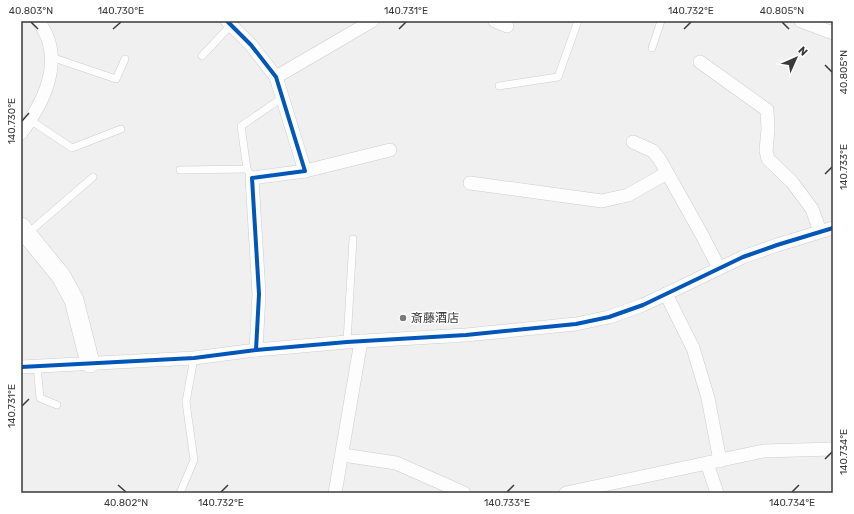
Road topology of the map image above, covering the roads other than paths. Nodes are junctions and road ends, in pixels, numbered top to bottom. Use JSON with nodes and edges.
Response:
{"nodes":[{"id":1,"x":372,"y":21,"type":"edge"},
{"id":2,"x":494,"y":21,"type":"edge"},
{"id":3,"x":578,"y":21,"type":"edge"},
{"id":4,"x":661,"y":21,"type":"edge"},
{"id":5,"x":801,"y":21,"type":"edge"},
{"id":6,"x":43,"y":23,"type":"edge"},
{"id":7,"x":229,"y":23,"type":"edge"},
{"id":8,"x":507,"y":26,"type":"dead end"},
{"id":9,"x":833,"y":33,"type":"edge"},
{"id":10,"x":652,"y":48,"type":"dead end"},
{"id":11,"x":202,"y":56,"type":"dead end"},
{"id":12,"x":51,"y":57,"type":"junction"},
{"id":13,"x":125,"y":59,"type":"dead end"},
{"id":14,"x":700,"y":62,"type":"dead end"},
{"id":15,"x":276,"y":77,"type":"junction"},
{"id":16,"x":499,"y":86,"type":"dead end"},
{"id":17,"x":282,"y":98,"type":"junction"},
{"id":18,"x":30,"y":120,"type":"junction"},
{"id":19,"x":121,"y":129,"type":"dead end"},
{"id":20,"x":21,"y":133,"type":"edge"},
{"id":21,"x":633,"y":142,"type":"dead end"},
{"id":22,"x":390,"y":150,"type":"dead end"},
{"id":23,"x":180,"y":170,"type":"dead end"},
{"id":24,"x":305,"y":171,"type":"junction"},
{"id":25,"x":249,"y":174,"type":"junction"},
{"id":26,"x":667,"y":174,"type":"junction"},
{"id":27,"x":93,"y":177,"type":"dead end"},
{"id":28,"x":470,"y":183,"type":"dead end"},
{"id":29,"x":24,"y":230,"type":"edge"},
{"id":30,"x":827,"y":230,"type":"edge"},
{"id":31,"x":353,"y":239,"type":"dead end"},
{"id":32,"x":719,"y":268,"type":"junction"},
{"id":33,"x":666,"y":294,"type":"junction"},
{"id":34,"x":361,"y":340,"type":"junction"},
{"id":35,"x":347,"y":342,"type":"junction"},
{"id":36,"x":256,"y":350,"type":"junction"},
{"id":37,"x":194,"y":358,"type":"junction"},
{"id":38,"x":90,"y":364,"type":"junction"},
{"id":39,"x":21,"y":366,"type":"edge"},
{"id":40,"x":37,"y":366,"type":"junction"},
{"id":41,"x":57,"y":405,"type":"dead end"},
{"id":42,"x":833,"y":449,"type":"edge"},
{"id":43,"x":342,"y":455,"type":"junction"},
{"id":44,"x":720,"y":461,"type":"junction"},
{"id":45,"x":706,"y":463,"type":"junction"},
{"id":46,"x":180,"y":493,"type":"edge"},
{"id":47,"x":335,"y":493,"type":"edge"},
{"id":48,"x":464,"y":493,"type":"edge"},
{"id":49,"x":566,"y":493,"type":"edge"},
{"id":50,"x":717,"y":493,"type":"edge"}],
"edges":[{"from":1,"to":15,"type":"street"},
{"from":2,"to":8,"type":"street"},
{"from":3,"to":16,"type":"lane"},
{"from":4,"to":10,"type":"lane"},
{"from":5,"to":9,"type":"street"},
{"from":6,"to":12,"type":"street"},
{"from":7,"to":11,"type":"lane"},
{"from":7,"to":15,"type":"street"},
{"from":12,"to":13,"type":"lane"},
{"from":12,"to":18,"type":"street"},
{"from":14,"to":30,"type":"street"},
{"from":15,"to":17,"type":"street"},
{"from":17,"to":24,"type":"street"},
{"from":17,"to":25,"type":"lane"},
{"from":18,"to":19,"type":"lane"},
{"from":18,"to":20,"type":"street"},
{"from":21,"to":26,"type":"street"},
{"from":22,"to":24,"type":"street"},
{"from":23,"to":25,"type":"lane"},
{"from":24,"to":25,"type":"street"},
{"from":25,"to":36,"type":"street"},
{"from":26,"to":28,"type":"street"},
{"from":26,"to":32,"type":"street"},
{"from":27,"to":29,"type":"lane"},
{"from":29,"to":38,"type":"street"},
{"from":30,"to":32,"type":"street"},
{"from":31,"to":35,"type":"lane"},
{"from":32,"to":33,"type":"street"},
{"from":33,"to":34,"type":"street"},
{"from":33,"to":44,"type":"street"},
{"from":34,"to":35,"type":"street"},
{"from":34,"to":43,"type":"street"},
{"from":35,"to":36,"type":"street"},
{"from":36,"to":37,"type":"street"},
{"from":37,"to":38,"type":"street"},
{"from":37,"to":46,"type":"lane"},
{"from":38,"to":40,"type":"street"},
{"from":39,"to":40,"type":"street"},
{"from":40,"to":41,"type":"lane"},
{"from":42,"to":44,"type":"street"},
{"from":43,"to":47,"type":"street"},
{"from":43,"to":48,"type":"street"},
{"from":44,"to":45,"type":"street"},
{"from":45,"to":49,"type":"street"},
{"from":45,"to":50,"type":"street"}]}
